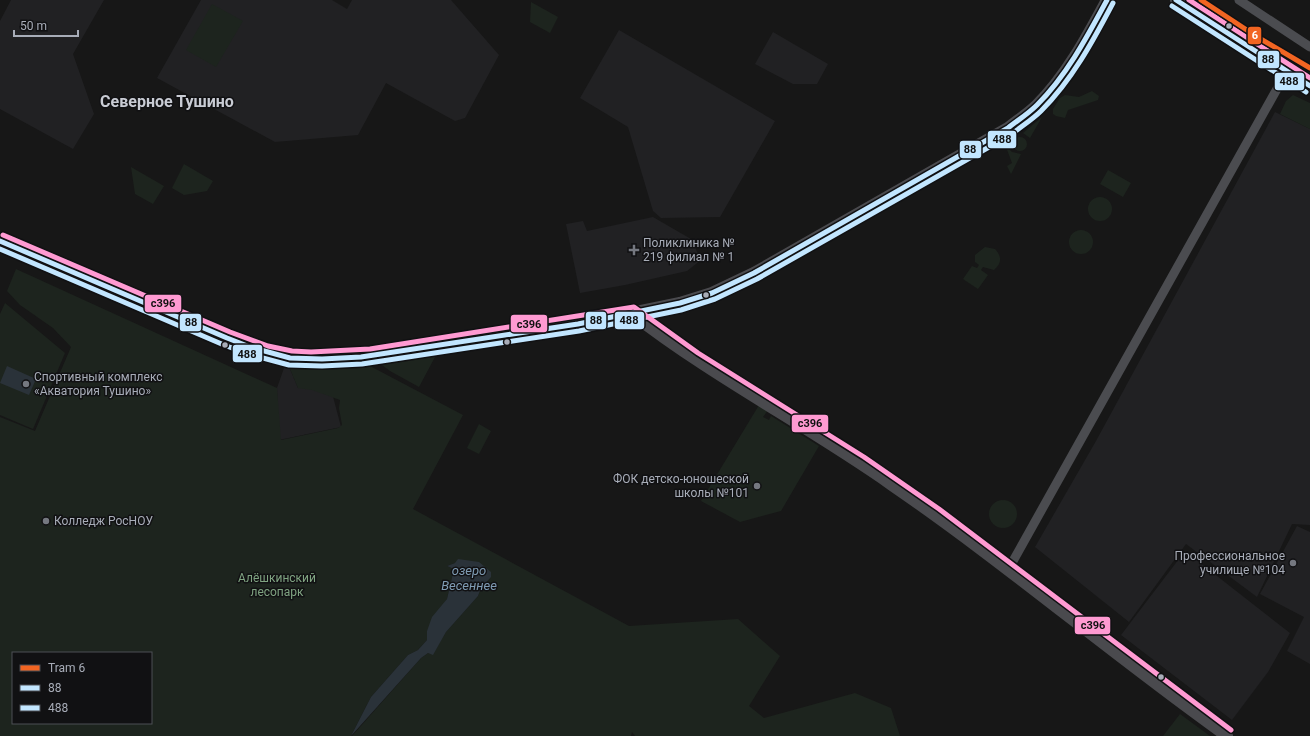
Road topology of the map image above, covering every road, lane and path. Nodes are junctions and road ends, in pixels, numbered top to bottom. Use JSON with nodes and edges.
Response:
{"nodes":[{"id":1,"x":1107,"y":0,"type":"edge"},
{"id":2,"x":1176,"y":0,"type":"edge"},
{"id":3,"x":1239,"y":0,"type":"edge"},
{"id":4,"x":1310,"y":47,"type":"edge"},
{"id":5,"x":1287,"y":71,"type":"junction"},
{"id":6,"x":1310,"y":86,"type":"edge"},
{"id":7,"x":0,"y":241,"type":"edge"},
{"id":8,"x":631,"y":313,"type":"junction"},
{"id":9,"x":1008,"y":570,"type":"junction"},
{"id":10,"x":1227,"y":736,"type":"edge"}],
"edges":[{"from":1,"to":8,"type":"main road"},
{"from":2,"to":5,"type":"main road"},
{"from":3,"to":4,"type":"street"},
{"from":5,"to":6,"type":"main road"},
{"from":5,"to":9,"type":"street"},
{"from":7,"to":8,"type":"main road"},
{"from":8,"to":9,"type":"main road"},
{"from":9,"to":10,"type":"main road"}]}
